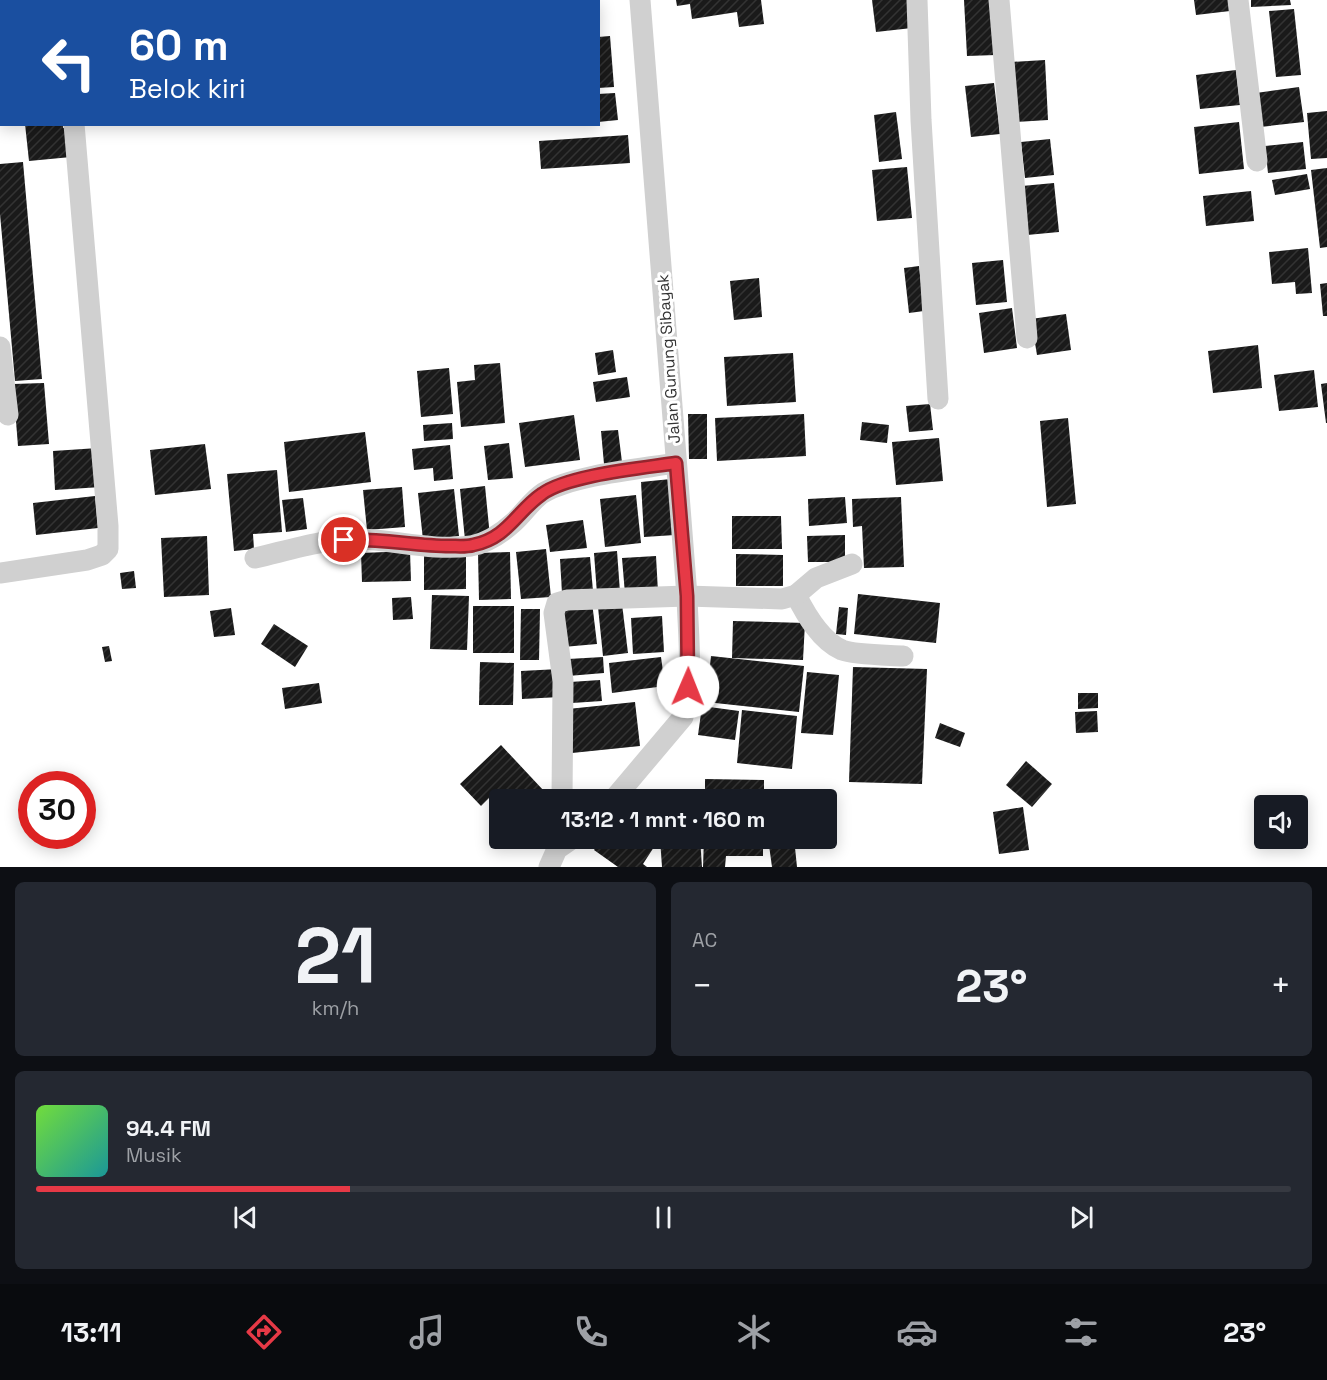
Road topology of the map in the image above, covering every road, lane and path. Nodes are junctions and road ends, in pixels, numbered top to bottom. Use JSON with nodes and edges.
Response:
{"nodes":[{"id":1,"x":640,"y":0,"type":"edge"},
{"id":2,"x":917,"y":0,"type":"edge"},
{"id":3,"x":999,"y":0,"type":"edge"},
{"id":4,"x":1238,"y":0,"type":"edge"},
{"id":5,"x":74,"y":126,"type":"edge"},
{"id":6,"x":1257,"y":161,"type":"dead end"},
{"id":7,"x":1027,"y":338,"type":"dead end"},
{"id":8,"x":0,"y":347,"type":"edge"},
{"id":9,"x":938,"y":399,"type":"dead end"},
{"id":10,"x":8,"y":415,"type":"dead end"},
{"id":11,"x":676,"y":463,"type":"junction"},
{"id":12,"x":255,"y":558,"type":"dead end"},
{"id":13,"x":852,"y":564,"type":"dead end"},
{"id":14,"x":0,"y":573,"type":"edge"},
{"id":15,"x":796,"y":595,"type":"junction"},
{"id":16,"x":687,"y":596,"type":"junction"},
{"id":17,"x":903,"y":656,"type":"dead end"},
{"id":18,"x":562,"y":789,"type":"edge"},
{"id":19,"x":622,"y":789,"type":"edge"},
{"id":20,"x":557,"y":849,"type":"edge"},
{"id":21,"x":549,"y":867,"type":"edge"}],
"edges":[{"from":1,"to":11,"type":"street","name":"Jalan Gunung Sibayak"},
{"from":2,"to":9,"type":"street"},
{"from":3,"to":7,"type":"street"},
{"from":4,"to":6,"type":"street"},
{"from":5,"to":14,"type":"street"},
{"from":8,"to":10,"type":"street"},
{"from":11,"to":12,"type":"street"},
{"from":11,"to":16,"type":"street","name":"Jalan Gunung Sibayak"},
{"from":13,"to":15,"type":"street"},
{"from":15,"to":16,"type":"street"},
{"from":15,"to":17,"type":"street"},
{"from":16,"to":18,"type":"street"},
{"from":16,"to":19,"type":"street","name":"Jalan Gunung Sibayak"},
{"from":20,"to":21,"type":"street"}]}
